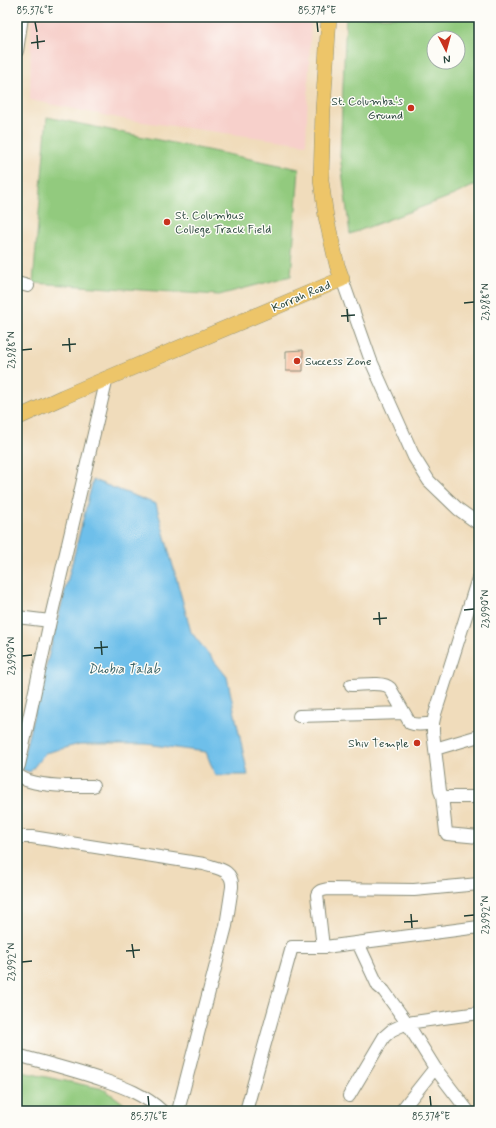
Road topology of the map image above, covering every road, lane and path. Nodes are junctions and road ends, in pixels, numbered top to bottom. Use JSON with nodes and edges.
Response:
{"nodes":[{"id":1,"x":22,"y":17,"type":"edge"},
{"id":2,"x":329,"y":17,"type":"edge"},
{"id":3,"x":17,"y":51,"type":"edge"},
{"id":4,"x":342,"y":279,"type":"junction"},
{"id":5,"x":106,"y":378,"type":"junction"},
{"id":6,"x":17,"y":418,"type":"edge"},
{"id":7,"x":479,"y":524,"type":"edge"},
{"id":8,"x":479,"y":575,"type":"edge"},
{"id":9,"x":17,"y":617,"type":"edge"},
{"id":10,"x":50,"y":621,"type":"junction"},
{"id":11,"x":351,"y":685,"type":"dead end"},
{"id":12,"x":404,"y":713,"type":"junction"},
{"id":13,"x":299,"y":716,"type":"dead end"},
{"id":14,"x":433,"y":723,"type":"junction"},
{"id":15,"x":479,"y":736,"type":"edge"},
{"id":16,"x":435,"y":750,"type":"junction"},
{"id":17,"x":17,"y":768,"type":"edge"},
{"id":18,"x":17,"y":775,"type":"edge"},
{"id":19,"x":93,"y":786,"type":"dead end"},
{"id":20,"x":442,"y":796,"type":"junction"},
{"id":21,"x":479,"y":797,"type":"edge"},
{"id":22,"x":17,"y":837,"type":"edge"},
{"id":23,"x":479,"y":837,"type":"edge"},
{"id":24,"x":479,"y":884,"type":"edge"},
{"id":25,"x":479,"y":926,"type":"edge"},
{"id":26,"x":358,"y":943,"type":"junction"},
{"id":27,"x":322,"y":947,"type":"junction"},
{"id":28,"x":479,"y":1013,"type":"edge"},
{"id":29,"x":407,"y":1023,"type":"junction"},
{"id":30,"x":17,"y":1055,"type":"edge"},
{"id":31,"x":435,"y":1068,"type":"junction"},
{"id":32,"x":349,"y":1096,"type":"dead end"},
{"id":33,"x":162,"y":1111,"type":"edge"},
{"id":34,"x":178,"y":1111,"type":"edge"},
{"id":35,"x":246,"y":1111,"type":"edge"},
{"id":36,"x":401,"y":1111,"type":"edge"},
{"id":37,"x":468,"y":1111,"type":"edge"}],
"edges":[{"from":1,"to":3,"type":"street"},
{"from":2,"to":4,"type":"main road","name":"Korrah Road"},
{"from":4,"to":5,"type":"main road","name":"Korrah Road"},
{"from":4,"to":7,"type":"street"},
{"from":5,"to":6,"type":"main road","name":"Korrah Road"},
{"from":5,"to":10,"type":"street"},
{"from":8,"to":14,"type":"street"},
{"from":9,"to":10,"type":"street"},
{"from":10,"to":17,"type":"street"},
{"from":11,"to":12,"type":"street"},
{"from":12,"to":13,"type":"street"},
{"from":12,"to":14,"type":"street"},
{"from":14,"to":16,"type":"street"},
{"from":15,"to":16,"type":"street"},
{"from":16,"to":20,"type":"street"},
{"from":18,"to":19,"type":"street"},
{"from":20,"to":21,"type":"street"},
{"from":20,"to":23,"type":"street"},
{"from":22,"to":34,"type":"street"},
{"from":24,"to":27,"type":"street"},
{"from":25,"to":26,"type":"street"},
{"from":26,"to":27,"type":"street"},
{"from":26,"to":29,"type":"street"},
{"from":27,"to":35,"type":"street"},
{"from":28,"to":29,"type":"street"},
{"from":29,"to":31,"type":"street"},
{"from":29,"to":32,"type":"street"},
{"from":30,"to":33,"type":"street"},
{"from":31,"to":36,"type":"street"},
{"from":31,"to":37,"type":"street"}]}
